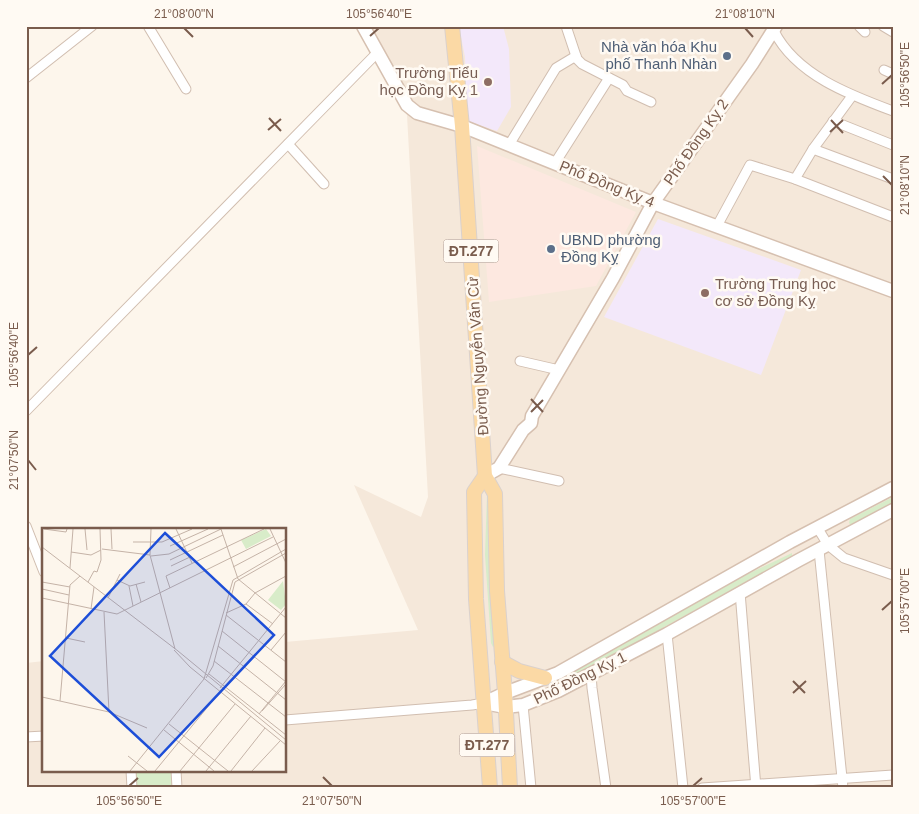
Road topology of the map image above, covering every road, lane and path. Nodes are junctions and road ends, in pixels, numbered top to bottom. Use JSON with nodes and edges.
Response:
{"nodes":[{"id":1,"x":92,"y":26,"type":"edge"},
{"id":2,"x":148,"y":26,"type":"edge"},
{"id":3,"x":363,"y":26,"type":"edge"},
{"id":4,"x":452,"y":26,"type":"edge"},
{"id":5,"x":566,"y":26,"type":"edge"},
{"id":6,"x":883,"y":26,"type":"edge"},
{"id":7,"x":775,"y":29,"type":"edge"},
{"id":8,"x":893,"y":32,"type":"edge"},
{"id":9,"x":378,"y":52,"type":"junction"},
{"id":10,"x":576,"y":56,"type":"junction"},
{"id":11,"x":26,"y":78,"type":"edge"},
{"id":12,"x":609,"y":78,"type":"junction"},
{"id":13,"x":186,"y":89,"type":"dead end"},
{"id":14,"x":852,"y":96,"type":"junction"},
{"id":15,"x":650,"y":102,"type":"dead end"},
{"id":16,"x":893,"y":111,"type":"edge"},
{"id":17,"x":833,"y":121,"type":"junction"},
{"id":18,"x":462,"y":126,"type":"junction"},
{"id":19,"x":288,"y":144,"type":"junction"},
{"id":20,"x":893,"y":144,"type":"edge"},
{"id":21,"x":509,"y":145,"type":"junction"},
{"id":22,"x":812,"y":149,"type":"junction"},
{"id":23,"x":555,"y":163,"type":"junction"},
{"id":24,"x":795,"y":179,"type":"junction"},
{"id":25,"x":893,"y":179,"type":"edge"},
{"id":26,"x":324,"y":184,"type":"dead end"},
{"id":27,"x":653,"y":203,"type":"junction"},
{"id":28,"x":893,"y":217,"type":"edge"},
{"id":29,"x":717,"y":226,"type":"junction"},
{"id":30,"x":893,"y":291,"type":"edge"},
{"id":31,"x":520,"y":360,"type":"dead end"},
{"id":32,"x":559,"y":370,"type":"junction"},
{"id":33,"x":26,"y":411,"type":"edge"},
{"id":34,"x":499,"y":468,"type":"junction"},
{"id":35,"x":485,"y":476,"type":"junction"},
{"id":36,"x":559,"y":481,"type":"dead end"},
{"id":37,"x":893,"y":488,"type":"edge"},
{"id":38,"x":893,"y":510,"type":"edge"},
{"id":39,"x":26,"y":526,"type":"edge"},
{"id":40,"x":818,"y":527,"type":"junction"},
{"id":41,"x":823,"y":548,"type":"junction"},
{"id":42,"x":42,"y":567,"type":"edge"},
{"id":43,"x":893,"y":575,"type":"edge"},
{"id":44,"x":740,"y":592,"type":"junction"},
{"id":45,"x":667,"y":634,"type":"junction"},
{"id":46,"x":502,"y":662,"type":"junction"},
{"id":47,"x":591,"y":674,"type":"junction"},
{"id":48,"x":545,"y":678,"type":"junction"},
{"id":49,"x":505,"y":700,"type":"junction"},
{"id":50,"x":484,"y":703,"type":"junction"},
{"id":51,"x":523,"y":704,"type":"junction"},
{"id":52,"x":286,"y":720,"type":"edge"},
{"id":53,"x":42,"y":736,"type":"edge"},
{"id":54,"x":26,"y":737,"type":"edge"},
{"id":55,"x":131,"y":772,"type":"edge"},
{"id":56,"x":176,"y":772,"type":"edge"},
{"id":57,"x":893,"y":775,"type":"edge"},
{"id":58,"x":843,"y":783,"type":"edge"},
{"id":59,"x":756,"y":786,"type":"edge"},
{"id":60,"x":132,"y":788,"type":"edge"},
{"id":61,"x":177,"y":788,"type":"edge"},
{"id":62,"x":490,"y":788,"type":"edge"},
{"id":63,"x":510,"y":788,"type":"edge"},
{"id":64,"x":531,"y":788,"type":"edge"},
{"id":65,"x":606,"y":788,"type":"edge"},
{"id":66,"x":683,"y":788,"type":"edge"},
{"id":67,"x":702,"y":788,"type":"edge"}],
"edges":[{"from":1,"to":11,"type":"street"},
{"from":2,"to":13,"type":"street"},
{"from":3,"to":9,"type":"street","name":"Phố Đồng Kỵ 4"},
{"from":4,"to":18,"type":"main road","name":"Đường Nguyễn Văn Cừ","number":"ĐT.277"},
{"from":5,"to":10,"type":"street"},
{"from":6,"to":8,"type":"street"},
{"from":7,"to":14,"type":"street"},
{"from":7,"to":27,"type":"street","name":"Phố Đồng Kỵ 2"},
{"from":9,"to":18,"type":"street","name":"Phố Đồng Kỵ 4"},
{"from":9,"to":19,"type":"street"},
{"from":10,"to":12,"type":"street"},
{"from":10,"to":21,"type":"street"},
{"from":12,"to":15,"type":"street"},
{"from":12,"to":23,"type":"street"},
{"from":14,"to":16,"type":"street"},
{"from":14,"to":17,"type":"street"},
{"from":17,"to":20,"type":"street"},
{"from":17,"to":22,"type":"street"},
{"from":18,"to":21,"type":"street","name":"Phố Đồng Kỵ 4"},
{"from":18,"to":35,"type":"main road","name":"Đường Nguyễn Văn Cừ","number":"ĐT.277"},
{"from":19,"to":26,"type":"street"},
{"from":19,"to":33,"type":"street"},
{"from":21,"to":23,"type":"street","name":"Phố Đồng Kỵ 4"},
{"from":22,"to":24,"type":"street"},
{"from":22,"to":25,"type":"street"},
{"from":23,"to":27,"type":"street","name":"Phố Đồng Kỵ 4"},
{"from":24,"to":28,"type":"street"},
{"from":24,"to":29,"type":"street"},
{"from":27,"to":29,"type":"street","name":"Phố Đồng Kỵ 4"},
{"from":27,"to":32,"type":"street","name":"Phố Đồng Kỵ 2"},
{"from":29,"to":30,"type":"street","name":"Phố Đồng Kỵ 4"},
{"from":31,"to":32,"type":"street"},
{"from":32,"to":34,"type":"street","name":"Phố Đồng Kỵ 2"},
{"from":34,"to":35,"type":"street","name":"Phố Đồng Kỵ 2"},
{"from":34,"to":36,"type":"street"},
{"from":35,"to":46,"type":"main road","name":"Đường Nguyễn Văn Cừ","number":"ĐT.277"},
{"from":35,"to":50,"type":"main road","number":"ĐT.277"},
{"from":37,"to":40,"type":"street","name":"Phố Đồng Kỵ 1"},
{"from":38,"to":41,"type":"street","name":"Phố Đồng Kỵ 1"},
{"from":39,"to":42,"type":"street"},
{"from":40,"to":41,"type":"street"},
{"from":40,"to":48,"type":"street","name":"Phố Đồng Kỵ 1"},
{"from":41,"to":43,"type":"street"},
{"from":41,"to":44,"type":"street","name":"Phố Đồng Kỵ 1"},
{"from":41,"to":58,"type":"street"},
{"from":44,"to":45,"type":"street","name":"Phố Đồng Kỵ 1"},
{"from":44,"to":59,"type":"street"},
{"from":45,"to":47,"type":"street","name":"Phố Đồng Kỵ 1"},
{"from":45,"to":66,"type":"street"},
{"from":46,"to":48,"type":"main road"},
{"from":46,"to":49,"type":"main road","name":"Đường Nguyễn Văn Cừ","number":"ĐT.277"},
{"from":47,"to":51,"type":"street","name":"Phố Đồng Kỵ 1"},
{"from":47,"to":65,"type":"street"},
{"from":48,"to":49,"type":"street","name":"Phố Đồng Kỵ 1"},
{"from":49,"to":50,"type":"street","name":"Phố Đồng Kỵ 1"},
{"from":49,"to":51,"type":"street","name":"Phố Đồng Kỵ 1"},
{"from":49,"to":63,"type":"main road","name":"Đường Nguyễn Văn Cừ","number":"ĐT.277"},
{"from":50,"to":52,"type":"street"},
{"from":50,"to":62,"type":"main road","number":"ĐT.277"},
{"from":51,"to":64,"type":"street"},
{"from":53,"to":54,"type":"street"},
{"from":55,"to":60,"type":"street"},
{"from":56,"to":61,"type":"street"},
{"from":57,"to":58,"type":"street"},
{"from":58,"to":59,"type":"street"},
{"from":59,"to":67,"type":"street"}]}
